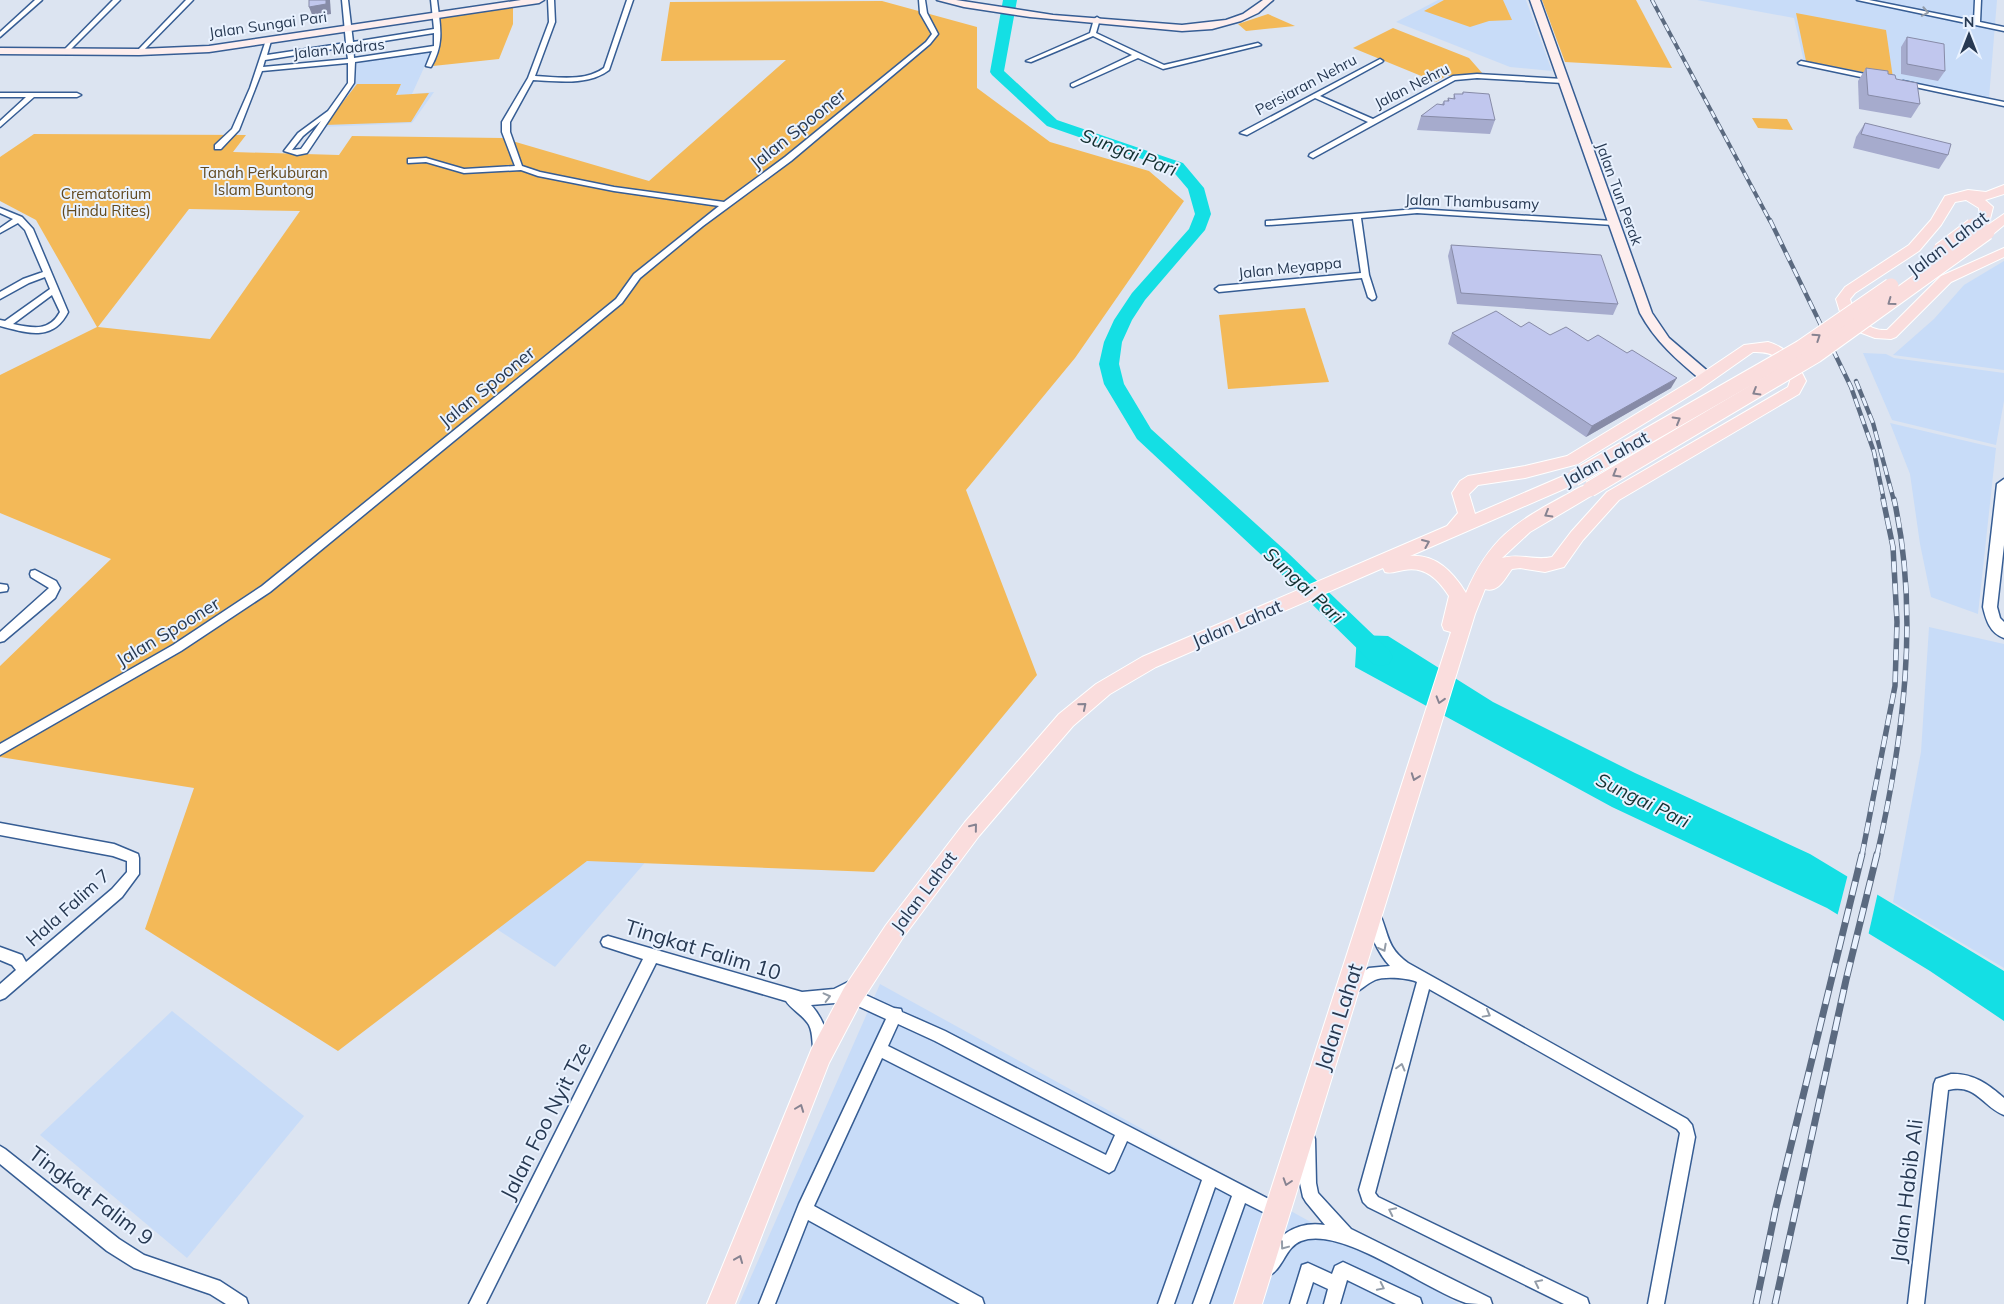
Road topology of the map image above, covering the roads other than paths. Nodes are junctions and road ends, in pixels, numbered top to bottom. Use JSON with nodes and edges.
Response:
{"nodes":[{"id":1,"x":39,"y":0,"type":"edge"},
{"id":2,"x":117,"y":0,"type":"edge"},
{"id":3,"x":190,"y":0,"type":"edge"},
{"id":4,"x":345,"y":0,"type":"edge"},
{"id":5,"x":434,"y":0,"type":"edge"},
{"id":6,"x":539,"y":0,"type":"edge"},
{"id":7,"x":551,"y":0,"type":"edge"},
{"id":8,"x":630,"y":0,"type":"edge"},
{"id":9,"x":922,"y":0,"type":"edge"},
{"id":10,"x":942,"y":0,"type":"edge"},
{"id":11,"x":955,"y":0,"type":"edge"},
{"id":12,"x":1259,"y":0,"type":"edge"},
{"id":13,"x":1268,"y":0,"type":"edge"},
{"id":14,"x":1535,"y":0,"type":"edge"},
{"id":15,"x":1860,"y":0,"type":"edge"},
{"id":16,"x":1978,"y":0,"type":"edge"},
{"id":17,"x":503,"y":2,"type":"edge"},
{"id":18,"x":1887,"y":3,"type":"edge"},
{"id":19,"x":968,"y":4,"type":"junction"},
{"id":20,"x":436,"y":15,"type":"junction"},
{"id":21,"x":1096,"y":20,"type":"junction"},
{"id":22,"x":1977,"y":24,"type":"junction"},
{"id":23,"x":348,"y":29,"type":"junction"},
{"id":24,"x":2004,"y":29,"type":"edge"},
{"id":25,"x":436,"y":31,"type":"junction"},
{"id":26,"x":1093,"y":34,"type":"junction"},
{"id":27,"x":0,"y":35,"type":"edge"},
{"id":28,"x":268,"y":41,"type":"junction"},
{"id":29,"x":348,"y":45,"type":"junction"},
{"id":30,"x":1258,"y":45,"type":"dead end"},
{"id":31,"x":437,"y":48,"type":"junction"},
{"id":32,"x":66,"y":50,"type":"junction"},
{"id":33,"x":1,"y":52,"type":"edge"},
{"id":34,"x":139,"y":52,"type":"junction"},
{"id":35,"x":1138,"y":55,"type":"junction"},
{"id":36,"x":263,"y":58,"type":"junction"},
{"id":37,"x":351,"y":61,"type":"junction"},
{"id":38,"x":1380,"y":61,"type":"dead end"},
{"id":39,"x":1029,"y":62,"type":"dead end"},
{"id":40,"x":1801,"y":63,"type":"dead end"},
{"id":41,"x":429,"y":66,"type":"dead end"},
{"id":42,"x":259,"y":69,"type":"junction"},
{"id":43,"x":531,"y":78,"type":"junction"},
{"id":44,"x":1879,"y":78,"type":"edge"},
{"id":45,"x":1563,"y":81,"type":"junction"},
{"id":46,"x":1896,"y":82,"type":"edge"},
{"id":47,"x":1074,"y":85,"type":"dead end"},
{"id":48,"x":0,"y":95,"type":"edge"},
{"id":49,"x":32,"y":95,"type":"junction"},
{"id":50,"x":77,"y":95,"type":"dead end"},
{"id":51,"x":1315,"y":96,"type":"junction"},
{"id":52,"x":2004,"y":104,"type":"edge"},
{"id":53,"x":330,"y":113,"type":"junction"},
{"id":54,"x":1373,"y":122,"type":"junction"},
{"id":55,"x":0,"y":125,"type":"edge"},
{"id":56,"x":1244,"y":133,"type":"dead end"},
{"id":57,"x":218,"y":147,"type":"dead end"},
{"id":58,"x":1313,"y":156,"type":"dead end"},
{"id":59,"x":411,"y":162,"type":"dead end"},
{"id":60,"x":522,"y":168,"type":"junction"},
{"id":61,"x":2004,"y":189,"type":"edge"},
{"id":62,"x":2004,"y":199,"type":"edge"},
{"id":63,"x":727,"y":205,"type":"junction"},
{"id":64,"x":0,"y":210,"type":"edge"},
{"id":65,"x":1357,"y":216,"type":"junction"},
{"id":66,"x":1985,"y":216,"type":"junction"},
{"id":67,"x":19,"y":219,"type":"junction"},
{"id":68,"x":1269,"y":223,"type":"dead end"},
{"id":69,"x":1613,"y":224,"type":"junction"},
{"id":70,"x":1933,"y":224,"type":"junction"},
{"id":71,"x":1993,"y":224,"type":"edge"},
{"id":72,"x":0,"y":231,"type":"edge"},
{"id":73,"x":2004,"y":252,"type":"edge"},
{"id":74,"x":48,"y":273,"type":"junction"},
{"id":75,"x":1365,"y":275,"type":"junction"},
{"id":76,"x":56,"y":289,"type":"junction"},
{"id":77,"x":1219,"y":289,"type":"dead end"},
{"id":78,"x":0,"y":296,"type":"edge"},
{"id":79,"x":1372,"y":297,"type":"dead end"},
{"id":80,"x":3,"y":324,"type":"edge"},
{"id":81,"x":1706,"y":377,"type":"junction"},
{"id":82,"x":1466,"y":484,"type":"junction"},
{"id":83,"x":2004,"y":484,"type":"edge"},
{"id":84,"x":1500,"y":512,"type":"junction"},
{"id":85,"x":1526,"y":527,"type":"junction"},
{"id":86,"x":1450,"y":533,"type":"junction"},
{"id":87,"x":1572,"y":544,"type":"junction"},
{"id":88,"x":35,"y":574,"type":"dead end"},
{"id":89,"x":1310,"y":594,"type":"junction"},
{"id":90,"x":1466,"y":614,"type":"junction"},
{"id":91,"x":2001,"y":630,"type":"edge"},
{"id":92,"x":0,"y":638,"type":"edge"},
{"id":93,"x":1450,"y":669,"type":"junction"},
{"id":94,"x":0,"y":750,"type":"edge"},
{"id":95,"x":0,"y":828,"type":"edge"},
{"id":96,"x":1373,"y":912,"type":"junction"},
{"id":97,"x":608,"y":942,"type":"dead end"},
{"id":98,"x":0,"y":953,"type":"edge"},
{"id":99,"x":652,"y":956,"type":"junction"},
{"id":100,"x":25,"y":972,"type":"junction"},
{"id":101,"x":1410,"y":972,"type":"junction"},
{"id":102,"x":1425,"y":979,"type":"junction"},
{"id":103,"x":858,"y":988,"type":"junction"},
{"id":104,"x":1349,"y":989,"type":"junction"},
{"id":105,"x":0,"y":993,"type":"edge"},
{"id":106,"x":786,"y":996,"type":"junction"},
{"id":107,"x":896,"y":1014,"type":"junction"},
{"id":108,"x":879,"y":1049,"type":"junction"},
{"id":109,"x":820,"y":1056,"type":"junction"},
{"id":110,"x":2004,"y":1108,"type":"edge"},
{"id":111,"x":1308,"y":1115,"type":"junction"},
{"id":112,"x":1124,"y":1131,"type":"junction"},
{"id":113,"x":0,"y":1154,"type":"edge"},
{"id":114,"x":1212,"y":1177,"type":"junction"},
{"id":115,"x":1241,"y":1192,"type":"junction"},
{"id":116,"x":804,"y":1209,"type":"junction"},
{"id":117,"x":1277,"y":1211,"type":"junction"},
{"id":118,"x":1345,"y":1235,"type":"junction"},
{"id":119,"x":1338,"y":1284,"type":"junction"},
{"id":120,"x":1250,"y":1297,"type":"edge"},
{"id":121,"x":240,"y":1304,"type":"edge"},
{"id":122,"x":477,"y":1304,"type":"edge"},
{"id":123,"x":721,"y":1304,"type":"edge"},
{"id":124,"x":767,"y":1304,"type":"edge"},
{"id":125,"x":976,"y":1304,"type":"edge"},
{"id":126,"x":1166,"y":1304,"type":"edge"},
{"id":127,"x":1202,"y":1304,"type":"edge"},
{"id":128,"x":1298,"y":1304,"type":"edge"},
{"id":129,"x":1332,"y":1304,"type":"edge"},
{"id":130,"x":1414,"y":1304,"type":"edge"},
{"id":131,"x":1484,"y":1304,"type":"edge"},
{"id":132,"x":1581,"y":1304,"type":"edge"},
{"id":133,"x":1656,"y":1304,"type":"edge"},
{"id":134,"x":1916,"y":1304,"type":"edge"}],
"edges":[{"from":1,"to":27,"type":"street"},
{"from":2,"to":32,"type":"street"},
{"from":3,"to":34,"type":"street"},
{"from":4,"to":23,"type":"street"},
{"from":5,"to":20,"type":"street"},
{"from":6,"to":17,"type":"main road","name":"Jalan Sungai Pari"},
{"from":7,"to":43,"type":"street"},
{"from":8,"to":43,"type":"street"},
{"from":9,"to":63,"type":"street","name":"Jalan Spooner"},
{"from":10,"to":19,"type":"main road"},
{"from":11,"to":19,"type":"main road"},
{"from":12,"to":21,"type":"main road"},
{"from":13,"to":21,"type":"main road"},
{"from":14,"to":45,"type":"main road","name":"Jalan Tun Perak"},
{"from":15,"to":18,"type":"street"},
{"from":16,"to":22,"type":"street"},
{"from":17,"to":20,"type":"main road","name":"Jalan Sungai Pari"},
{"from":18,"to":22,"type":"street","one_way":true},
{"from":19,"to":21,"type":"main road"},
{"from":20,"to":23,"type":"main road","name":"Jalan Sungai Pari"},
{"from":20,"to":25,"type":"street"},
{"from":21,"to":26,"type":"street"},
{"from":22,"to":24,"type":"street"},
{"from":23,"to":28,"type":"main road","name":"Jalan Sungai Pari"},
{"from":23,"to":29,"type":"street"},
{"from":25,"to":29,"type":"street"},
{"from":25,"to":31,"type":"street"},
{"from":26,"to":35,"type":"street"},
{"from":26,"to":39,"type":"street"},
{"from":28,"to":34,"type":"main road","name":"Jalan Sungai Pari"},
{"from":28,"to":36,"type":"street"},
{"from":29,"to":36,"type":"street"},
{"from":29,"to":37,"type":"street"},
{"from":30,"to":35,"type":"street"},
{"from":31,"to":37,"type":"street","name":"Jalan Madras"},
{"from":31,"to":41,"type":"street"},
{"from":32,"to":33,"type":"main road","name":"Jalan Sungai Pari"},
{"from":32,"to":34,"type":"main road","name":"Jalan Sungai Pari"},
{"from":35,"to":47,"type":"street"},
{"from":36,"to":42,"type":"street"},
{"from":37,"to":42,"type":"street","name":"Jalan Madras"},
{"from":37,"to":53,"type":"street"},
{"from":38,"to":51,"type":"street","name":"Persiaran Nehru"},
{"from":40,"to":44,"type":"street"},
{"from":42,"to":57,"type":"street"},
{"from":43,"to":60,"type":"street"},
{"from":45,"to":54,"type":"street","name":"Jalan Nehru"},
{"from":45,"to":69,"type":"main road","name":"Jalan Tun Perak"},
{"from":46,"to":52,"type":"street"},
{"from":48,"to":49,"type":"street"},
{"from":49,"to":50,"type":"street"},
{"from":49,"to":55,"type":"street"},
{"from":51,"to":54,"type":"street"},
{"from":51,"to":56,"type":"street","name":"Persiaran Nehru"},
{"from":53,"to":53,"type":"street"},
{"from":54,"to":58,"type":"street","name":"Jalan Nehru"},
{"from":59,"to":60,"type":"street"},
{"from":60,"to":63,"type":"street"},
{"from":61,"to":70,"type":"main road"},
{"from":62,"to":66,"type":"main road","name":"Jalan Lahat"},
{"from":63,"to":94,"type":"street","name":"Jalan Spooner"},
{"from":64,"to":67,"type":"street"},
{"from":65,"to":68,"type":"street","name":"Jalan Thambusamy"},
{"from":65,"to":69,"type":"street","name":"Jalan Thambusamy"},
{"from":65,"to":75,"type":"street","name":"Jalan Meyappa"},
{"from":66,"to":70,"type":"main road"},
{"from":66,"to":71,"type":"main road","name":"Jalan Lahat"},
{"from":67,"to":72,"type":"street"},
{"from":67,"to":74,"type":"street"},
{"from":69,"to":81,"type":"main road","name":"Jalan Tun Perak"},
{"from":70,"to":73,"type":"main road"},
{"from":84,"to":71,"type":"main road","name":"Jalan Lahat","one_way":true,"bridge":true},
{"from":71,"to":85,"type":"main road","name":"Jalan Lahat","one_way":true,"bridge":true},
{"from":74,"to":76,"type":"street"},
{"from":74,"to":78,"type":"street"},
{"from":75,"to":77,"type":"street","name":"Jalan Meyappa"},
{"from":75,"to":79,"type":"street","name":"Jalan Meyappa"},
{"from":76,"to":80,"type":"street"},
{"from":76,"to":80,"type":"street"},
{"from":81,"to":82,"type":"main road"},
{"from":81,"to":87,"type":"main road"},
{"from":82,"to":84,"type":"main road"},
{"from":82,"to":86,"type":"main road"},
{"from":83,"to":91,"type":"street"},
{"from":84,"to":86,"type":"main road","name":"Jalan Lahat"},
{"from":85,"to":87,"type":"main road"},
{"from":85,"to":90,"type":"main road","name":"Jalan Lahat"},
{"from":89,"to":86,"type":"main road","name":"Jalan Lahat","one_way":true},
{"from":87,"to":90,"type":"main road"},
{"from":88,"to":92,"type":"street"},
{"from":89,"to":93,"type":"main road"},
{"from":103,"to":89,"type":"main road","name":"Jalan Lahat","one_way":true},
{"from":90,"to":93,"type":"main road","name":"Jalan Lahat"},
{"from":93,"to":96,"type":"main road","name":"Jalan Lahat","one_way":true},
{"from":95,"to":100,"type":"street","name":"Hala Falim 7"},
{"from":96,"to":101,"type":"street","one_way":true},
{"from":96,"to":104,"type":"main road","name":"Jalan Lahat"},
{"from":97,"to":99,"type":"street","name":"Tingkat Falim 10"},
{"from":98,"to":100,"type":"street"},
{"from":99,"to":106,"type":"street","name":"Tingkat Falim 10"},
{"from":99,"to":122,"type":"street","name":"Jalan Foo Nyit Tze"},
{"from":100,"to":105,"type":"street","name":"Hala Falim 7"},
{"from":101,"to":102,"type":"street"},
{"from":101,"to":104,"type":"street"},
{"from":132,"to":102,"type":"street","one_way":true},
{"from":102,"to":133,"type":"street","one_way":true},
{"from":106,"to":103,"type":"street","one_way":true},
{"from":103,"to":107,"type":"street"},
{"from":103,"to":109,"type":"main road","name":"Jalan Lahat"},
{"from":104,"to":111,"type":"main road","name":"Jalan Lahat"},
{"from":106,"to":109,"type":"street"},
{"from":107,"to":108,"type":"street"},
{"from":107,"to":112,"type":"street"},
{"from":108,"to":112,"type":"street"},
{"from":108,"to":116,"type":"street"},
{"from":123,"to":109,"type":"main road","name":"Jalan Lahat","one_way":true},
{"from":110,"to":134,"type":"street","name":"Jalan Habib Ali"},
{"from":111,"to":117,"type":"main road","name":"Jalan Lahat","one_way":true},
{"from":111,"to":118,"type":"street"},
{"from":112,"to":114,"type":"street"},
{"from":113,"to":121,"type":"street","name":"Tingkat Falim 9"},
{"from":114,"to":115,"type":"street"},
{"from":114,"to":126,"type":"street"},
{"from":115,"to":117,"type":"street"},
{"from":115,"to":127,"type":"street"},
{"from":116,"to":124,"type":"street"},
{"from":116,"to":125,"type":"street"},
{"from":117,"to":120,"type":"main road","name":"Jalan Lahat"},
{"from":118,"to":120,"type":"street","one_way":true},
{"from":118,"to":131,"type":"street"},
{"from":119,"to":128,"type":"street"},
{"from":119,"to":129,"type":"street"},
{"from":119,"to":130,"type":"street","one_way":true}]}
